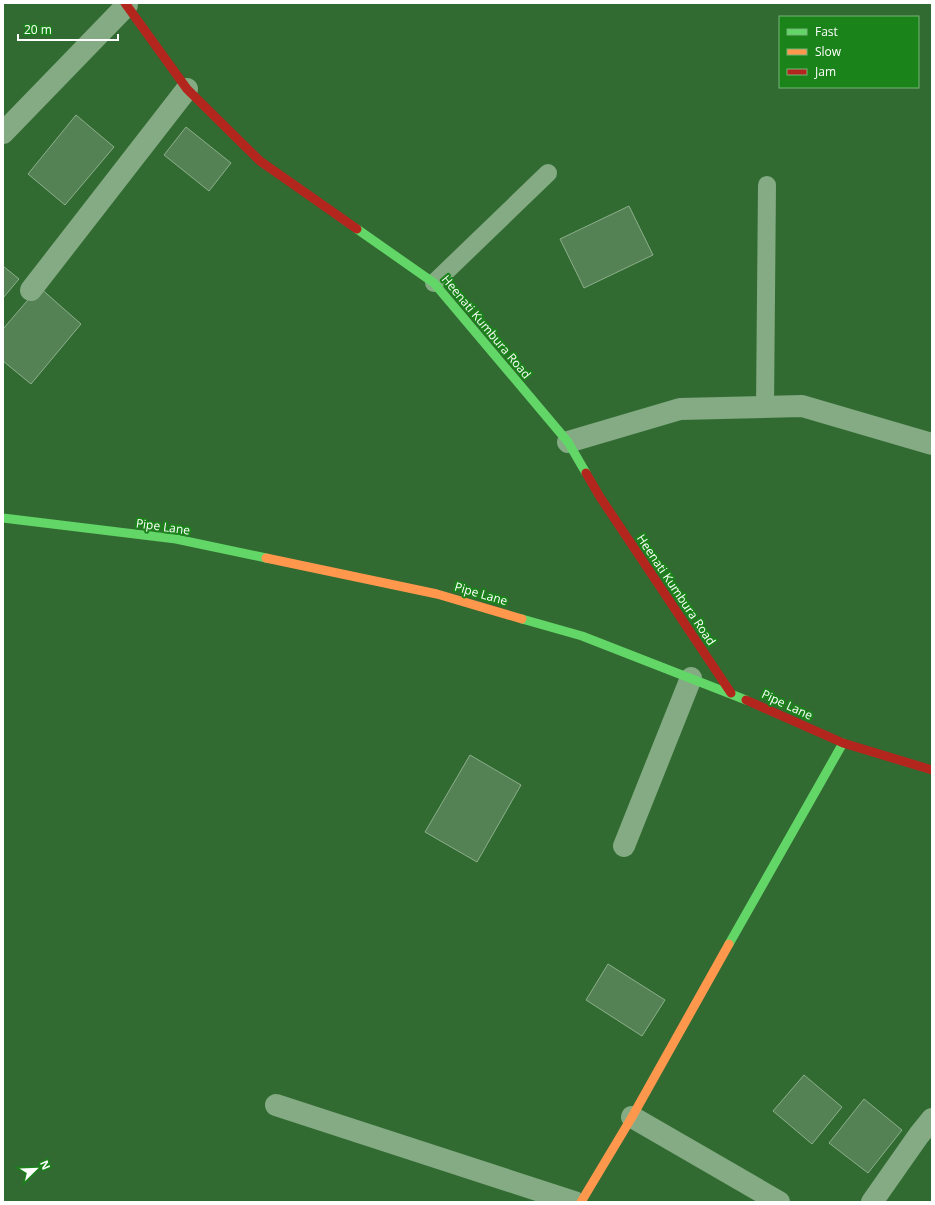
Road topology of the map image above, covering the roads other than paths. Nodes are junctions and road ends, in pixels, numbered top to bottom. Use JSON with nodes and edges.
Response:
{"nodes":[{"id":1,"x":126,"y":4,"type":"edge"},
{"id":2,"x":187,"y":89,"type":"junction"},
{"id":3,"x":3,"y":133,"type":"edge"},
{"id":4,"x":548,"y":173,"type":"dead end"},
{"id":5,"x":767,"y":185,"type":"dead end"},
{"id":6,"x":434,"y":283,"type":"junction"},
{"id":7,"x":32,"y":290,"type":"dead end"},
{"id":8,"x":765,"y":407,"type":"junction"},
{"id":9,"x":568,"y":442,"type":"junction"},
{"id":10,"x":932,"y":444,"type":"edge"},
{"id":11,"x":3,"y":518,"type":"edge"},
{"id":12,"x":692,"y":678,"type":"junction"},
{"id":13,"x":731,"y":693,"type":"junction"},
{"id":14,"x":843,"y":743,"type":"junction"},
{"id":15,"x":932,"y":770,"type":"edge"},
{"id":16,"x":624,"y":846,"type":"dead end"},
{"id":17,"x":276,"y":1105,"type":"dead end"},
{"id":18,"x":632,"y":1117,"type":"junction"},
{"id":19,"x":932,"y":1119,"type":"edge"},
{"id":20,"x":574,"y":1202,"type":"edge"},
{"id":21,"x":581,"y":1202,"type":"edge"},
{"id":22,"x":780,"y":1202,"type":"edge"},
{"id":23,"x":872,"y":1202,"type":"edge"}],
"edges":[{"from":1,"to":2,"type":"street","name":"Heenati Kumbura Road"},
{"from":1,"to":3,"type":"street"},
{"from":2,"to":6,"type":"street","name":"Heenati Kumbura Road"},
{"from":2,"to":7,"type":"street"},
{"from":4,"to":6,"type":"lane"},
{"from":5,"to":8,"type":"lane"},
{"from":6,"to":9,"type":"street","name":"Heenati Kumbura Road"},
{"from":8,"to":9,"type":"street"},
{"from":8,"to":10,"type":"street"},
{"from":9,"to":13,"type":"street","name":"Heenati Kumbura Road"},
{"from":11,"to":12,"type":"street","name":"Pipe Lane"},
{"from":12,"to":13,"type":"street","name":"Pipe Lane"},
{"from":12,"to":16,"type":"street"},
{"from":13,"to":14,"type":"street","name":"Pipe Lane"},
{"from":14,"to":15,"type":"street","name":"Pipe Lane"},
{"from":14,"to":18,"type":"street"},
{"from":17,"to":20,"type":"street"},
{"from":18,"to":21,"type":"street"},
{"from":18,"to":22,"type":"street"},
{"from":19,"to":23,"type":"street"}]}
